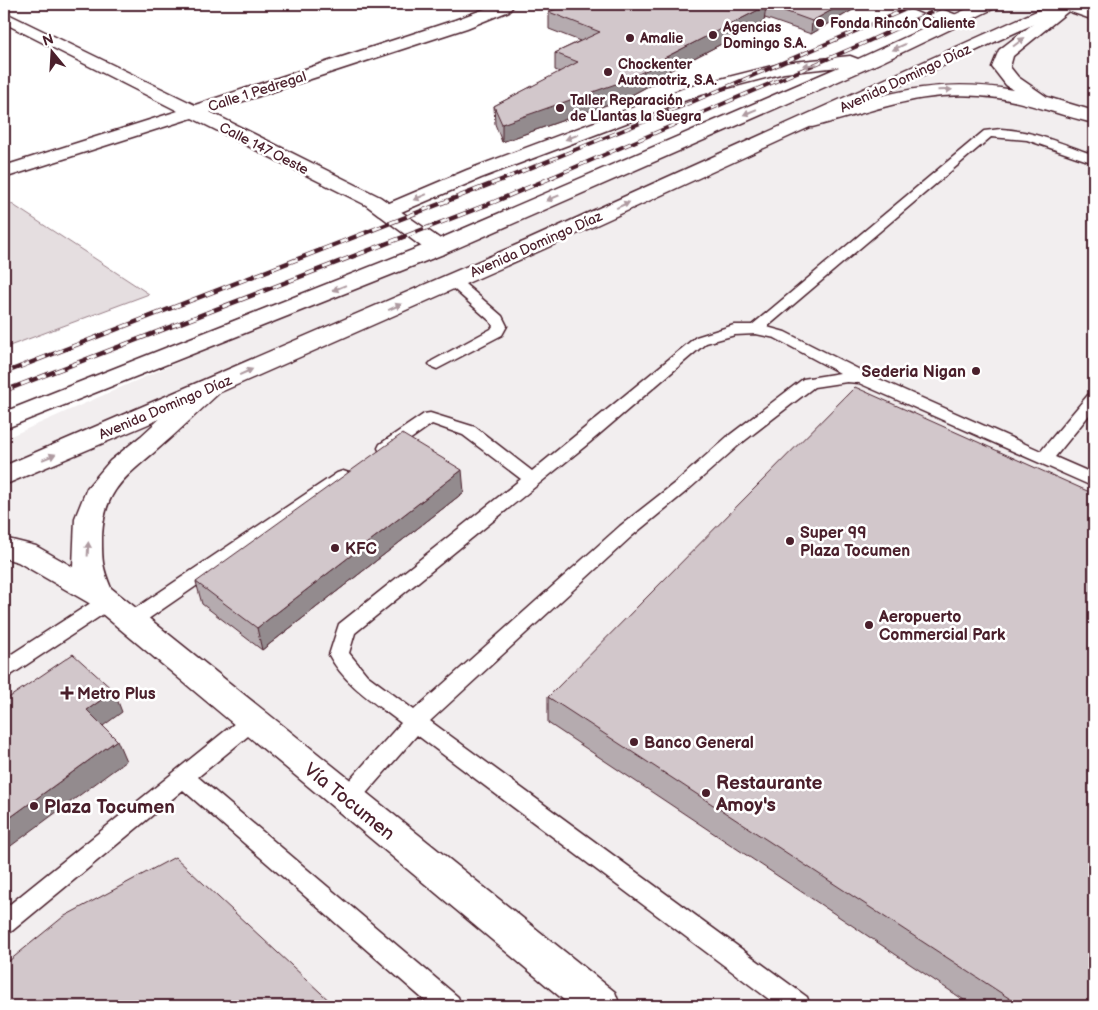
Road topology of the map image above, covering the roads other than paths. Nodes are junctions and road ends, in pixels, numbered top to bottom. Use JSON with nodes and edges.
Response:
{"nodes":[{"id":1,"x":507,"y":4,"type":"edge"},
{"id":2,"x":914,"y":4,"type":"edge"},
{"id":3,"x":991,"y":4,"type":"edge"},
{"id":4,"x":1067,"y":5,"type":"edge"},
{"id":5,"x":4,"y":17,"type":"edge"},
{"id":6,"x":1094,"y":17,"type":"edge"},
{"id":7,"x":956,"y":20,"type":"junction"},
{"id":8,"x":876,"y":58,"type":"junction"},
{"id":9,"x":1040,"y":100,"type":"junction"},
{"id":10,"x":193,"y":112,"type":"junction"},
{"id":11,"x":1094,"y":117,"type":"edge"},
{"id":12,"x":812,"y":121,"type":"junction"},
{"id":13,"x":1094,"y":159,"type":"edge"},
{"id":14,"x":4,"y":172,"type":"edge"},
{"id":15,"x":387,"y":211,"type":"junction"},
{"id":16,"x":438,"y":248,"type":"junction"},
{"id":17,"x":453,"y":282,"type":"junction"},
{"id":18,"x":756,"y":329,"type":"junction"},
{"id":19,"x":437,"y":364,"type":"dead end"},
{"id":20,"x":864,"y":379,"type":"junction"},
{"id":21,"x":209,"y":388,"type":"junction"},
{"id":22,"x":1094,"y":399,"type":"edge"},
{"id":23,"x":4,"y":421,"type":"edge"},
{"id":24,"x":374,"y":456,"type":"edge"},
{"id":25,"x":1044,"y":459,"type":"junction"},
{"id":26,"x":358,"y":467,"type":"edge"},
{"id":27,"x":4,"y":476,"type":"edge"},
{"id":28,"x":532,"y":479,"type":"junction"},
{"id":29,"x":1094,"y":481,"type":"edge"},
{"id":30,"x":4,"y":548,"type":"edge"},
{"id":31,"x":112,"y":606,"type":"junction"},
{"id":32,"x":4,"y":670,"type":"edge"},
{"id":33,"x":252,"y":721,"type":"junction"},
{"id":34,"x":416,"y":721,"type":"junction"},
{"id":35,"x":183,"y":777,"type":"junction"},
{"id":36,"x":347,"y":799,"type":"junction"},
{"id":37,"x":4,"y":923,"type":"edge"},
{"id":38,"x":449,"y":1006,"type":"edge"},
{"id":39,"x":601,"y":1006,"type":"edge"},
{"id":40,"x":798,"y":1006,"type":"edge"}],
"edges":[{"from":1,"to":10,"type":"main road","name":"Calle 1 Pedregal"},
{"from":2,"to":7,"type":"main road"},
{"from":3,"to":7,"type":"main road","name":"Avenida Domingo Díaz"},
{"from":4,"to":6,"type":"lane"},
{"from":9,"to":4,"type":"main road","one_way":true},
{"from":4,"to":12,"type":"main road","name":"Avenida Domingo Díaz"},
{"from":5,"to":10,"type":"main road","name":"Calle 147 Oeste"},
{"from":7,"to":8,"type":"main road","name":"Avenida Domingo Díaz","one_way":true},
{"from":8,"to":15,"type":"main road","one_way":true},
{"from":8,"to":16,"type":"main road","name":"Avenida Domingo Díaz","one_way":true},
{"from":9,"to":11,"type":"main road"},
{"from":12,"to":9,"type":"main road","one_way":true},
{"from":10,"to":14,"type":"main road","name":"Calle 1 Pedregal"},
{"from":10,"to":15,"type":"main road","name":"Calle 147 Oeste"},
{"from":17,"to":12,"type":"main road","name":"Avenida Domingo Díaz","one_way":true},
{"from":13,"to":18,"type":"lane"},
{"from":15,"to":16,"type":"main road","name":"Calle 147 Oeste"},
{"from":16,"to":23,"type":"main road","name":"Avenida Domingo Díaz","one_way":true},
{"from":17,"to":19,"type":"lane"},
{"from":21,"to":17,"type":"main road","name":"Avenida Domingo Díaz","one_way":true},
{"from":18,"to":20,"type":"lane"},
{"from":18,"to":28,"type":"lane"},
{"from":20,"to":25,"type":"lane"},
{"from":20,"to":34,"type":"lane"},
{"from":27,"to":21,"type":"main road","name":"Avenida Domingo Díaz","one_way":true},
{"from":31,"to":21,"type":"main road","one_way":true},
{"from":22,"to":25,"type":"lane"},
{"from":24,"to":28,"type":"lane"},
{"from":25,"to":29,"type":"lane"},
{"from":26,"to":31,"type":"lane"},
{"from":28,"to":34,"type":"lane"},
{"from":30,"to":31,"type":"main road","name":"Vía Tocumen"},
{"from":31,"to":32,"type":"lane"},
{"from":31,"to":33,"type":"main road","name":"Vía Tocumen"},
{"from":33,"to":35,"type":"lane"},
{"from":33,"to":36,"type":"main road","name":"Vía Tocumen"},
{"from":34,"to":36,"type":"lane"},
{"from":34,"to":40,"type":"lane"},
{"from":35,"to":37,"type":"lane"},
{"from":35,"to":38,"type":"lane"},
{"from":36,"to":39,"type":"main road","name":"Vía Tocumen"}]}
